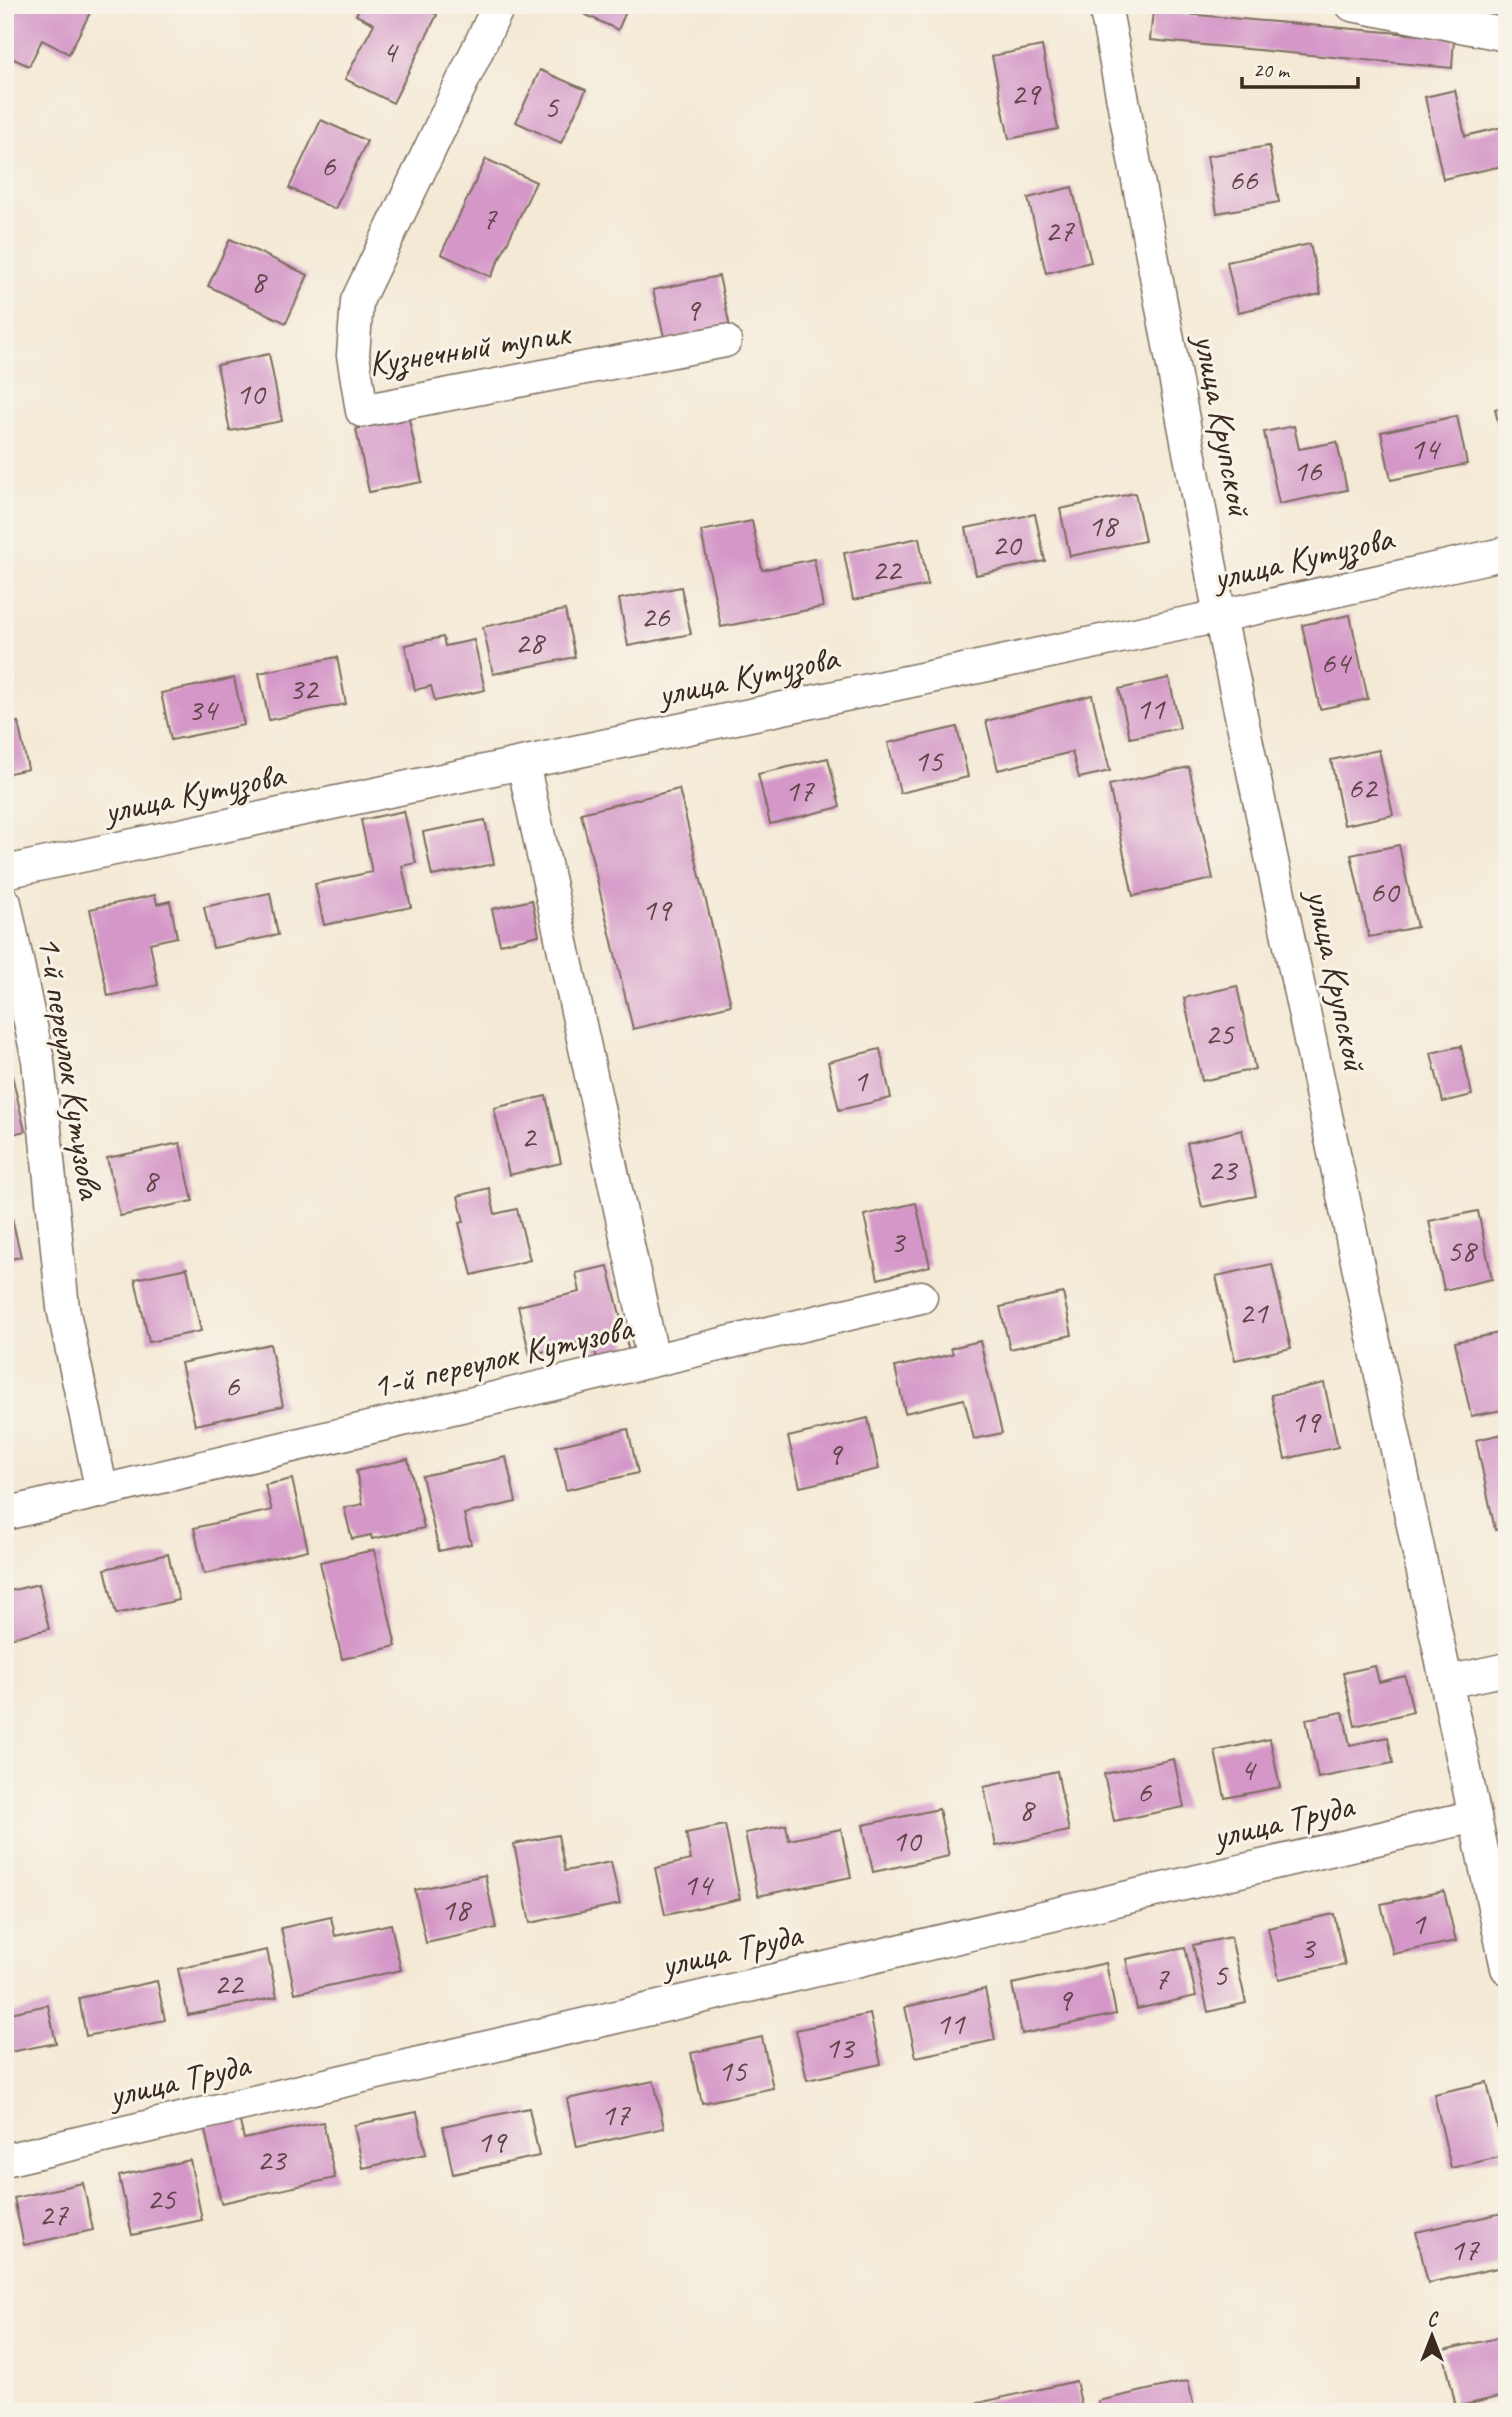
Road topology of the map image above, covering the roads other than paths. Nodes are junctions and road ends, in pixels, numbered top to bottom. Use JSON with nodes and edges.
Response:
{"nodes":[{"id":1,"x":499,"y":5,"type":"edge"},
{"id":2,"x":1105,"y":5,"type":"edge"},
{"id":3,"x":1352,"y":5,"type":"edge"},
{"id":4,"x":1507,"y":35,"type":"edge"},
{"id":5,"x":725,"y":341,"type":"dead end"},
{"id":6,"x":1507,"y":552,"type":"edge"},
{"id":7,"x":1220,"y":617,"type":"junction"},
{"id":8,"x":523,"y":763,"type":"junction"},
{"id":9,"x":5,"y":872,"type":"edge"},
{"id":10,"x":5,"y":903,"type":"edge"},
{"id":11,"x":921,"y":1297,"type":"dead end"},
{"id":12,"x":653,"y":1360,"type":"junction"},
{"id":13,"x":102,"y":1492,"type":"junction"},
{"id":14,"x":5,"y":1514,"type":"edge"},
{"id":15,"x":1507,"y":1669,"type":"edge"},
{"id":16,"x":1447,"y":1682,"type":"junction"},
{"id":17,"x":1475,"y":1816,"type":"junction"},
{"id":18,"x":1507,"y":1968,"type":"edge"},
{"id":19,"x":5,"y":2160,"type":"edge"}],
"edges":[{"from":1,"to":5,"type":"street","name":"Кузнечный тупик"},
{"from":2,"to":7,"type":"street","name":"улица Крупской"},
{"from":3,"to":4,"type":"street"},
{"from":6,"to":7,"type":"street","name":"улица Кутузова"},
{"from":7,"to":8,"type":"street","name":"улица Кутузова"},
{"from":7,"to":16,"type":"street","name":"улица Крупской"},
{"from":8,"to":9,"type":"street","name":"улица Кутузова"},
{"from":8,"to":12,"type":"street"},
{"from":10,"to":13,"type":"street","name":"1-й переулок Кутузова"},
{"from":11,"to":12,"type":"street","name":"1-й переулок Кутузова"},
{"from":12,"to":13,"type":"street","name":"1-й переулок Кутузова"},
{"from":13,"to":14,"type":"street","name":"1-й переулок Кутузова"},
{"from":15,"to":16,"type":"street"},
{"from":16,"to":17,"type":"street","name":"улица Крупской"},
{"from":17,"to":18,"type":"street","name":"улица Крупской"},
{"from":17,"to":19,"type":"street","name":"улица Труда"}]}
